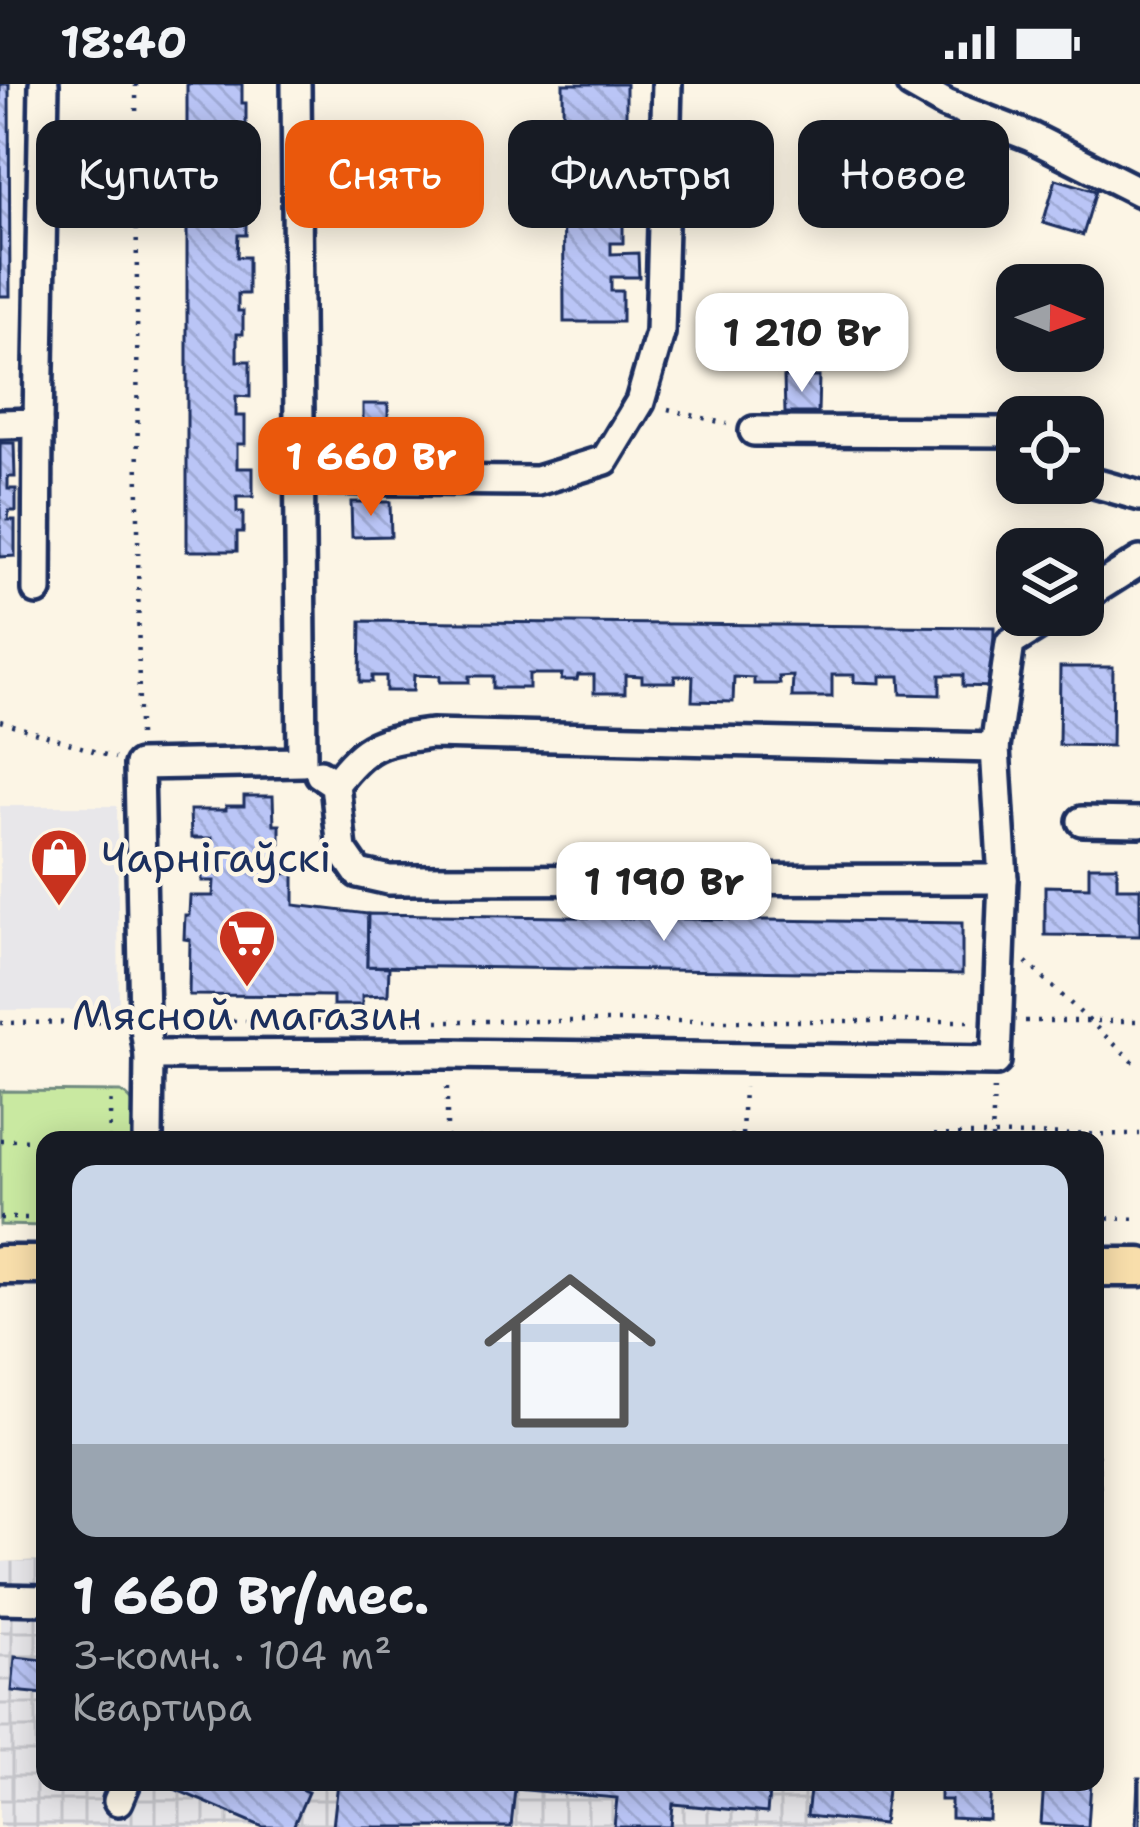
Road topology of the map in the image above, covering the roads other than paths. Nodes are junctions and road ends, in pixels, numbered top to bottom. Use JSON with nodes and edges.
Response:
{"nodes":[{"id":1,"x":44,"y":84,"type":"edge"},
{"id":2,"x":296,"y":84,"type":"edge"},
{"id":3,"x":667,"y":84,"type":"edge"},
{"id":4,"x":910,"y":84,"type":"edge"},
{"id":5,"x":1140,"y":192,"type":"edge"},
{"id":6,"x":38,"y":423,"type":"junction"},
{"id":7,"x":0,"y":424,"type":"edge"},
{"id":8,"x":754,"y":430,"type":"road end"},
{"id":9,"x":996,"y":432,"type":"edge"},
{"id":10,"x":301,"y":479,"type":"junction"},
{"id":11,"x":1104,"y":486,"type":"edge"},
{"id":12,"x":1140,"y":496,"type":"edge"},
{"id":13,"x":1140,"y":561,"type":"edge"},
{"id":14,"x":1104,"y":584,"type":"edge"},
{"id":15,"x":37,"y":590,"type":"dead end"},
{"id":16,"x":1022,"y":636,"type":"edge"},
{"id":17,"x":995,"y":748,"type":"junction"},
{"id":18,"x":302,"y":762,"type":"junction"},
{"id":19,"x":335,"y":784,"type":"junction"},
{"id":20,"x":1082,"y":821,"type":"dead end"},
{"id":21,"x":1140,"y":822,"type":"edge"},
{"id":22,"x":1003,"y":879,"type":"junction"},
{"id":23,"x":149,"y":1055,"type":"junction"},
{"id":24,"x":148,"y":1131,"type":"edge"},
{"id":25,"x":0,"y":1264,"type":"edge"},
{"id":26,"x":36,"y":1265,"type":"edge"},
{"id":27,"x":1104,"y":1268,"type":"edge"},
{"id":28,"x":1140,"y":1268,"type":"edge"},
{"id":29,"x":0,"y":1599,"type":"edge"},
{"id":30,"x":36,"y":1600,"type":"edge"}],
"edges":[{"from":1,"to":6,"type":"street"},
{"from":2,"to":10,"type":"street"},
{"from":3,"to":10,"type":"street"},
{"from":4,"to":5,"type":"street"},
{"from":6,"to":7,"type":"street"},
{"from":6,"to":15,"type":"street"},
{"from":8,"to":9,"type":"street"},
{"from":10,"to":18,"type":"street"},
{"from":11,"to":12,"type":"street"},
{"from":13,"to":14,"type":"street"},
{"from":16,"to":17,"type":"street"},
{"from":17,"to":19,"type":"street"},
{"from":17,"to":22,"type":"street"},
{"from":18,"to":19,"type":"street"},
{"from":18,"to":23,"type":"street"},
{"from":19,"to":22,"type":"street"},
{"from":20,"to":21,"type":"street"},
{"from":22,"to":23,"type":"street"},
{"from":23,"to":24,"type":"street"},
{"from":25,"to":26,"type":"main road"},
{"from":27,"to":28,"type":"main road"},
{"from":29,"to":30,"type":"street"}]}
